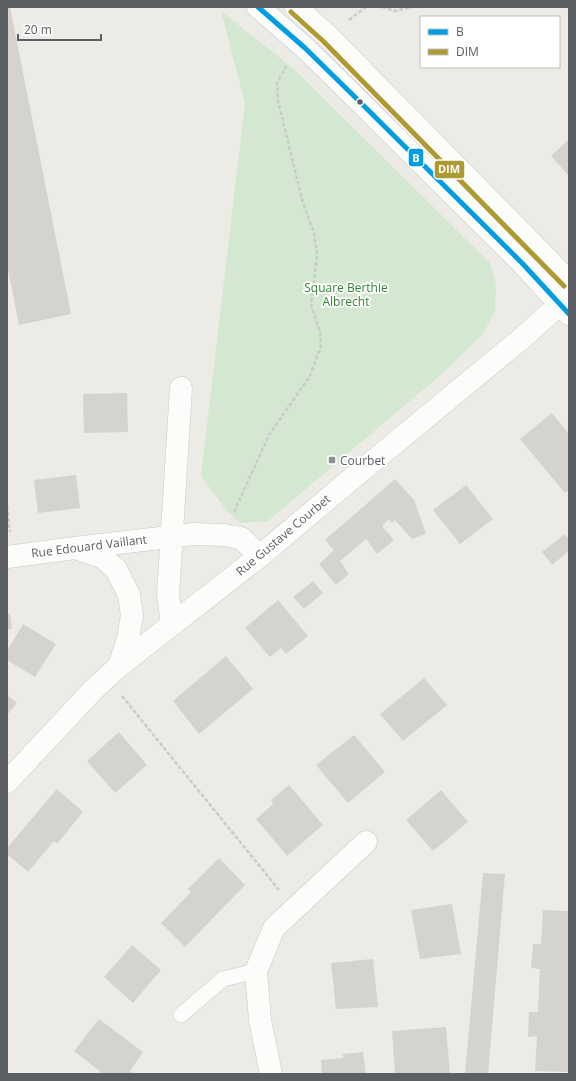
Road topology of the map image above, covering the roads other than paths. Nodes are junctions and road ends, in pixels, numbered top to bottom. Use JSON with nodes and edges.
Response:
{"nodes":[{"id":1,"x":258,"y":7,"type":"edge"},
{"id":2,"x":296,"y":7,"type":"edge"},
{"id":3,"x":569,"y":281,"type":"edge"},
{"id":4,"x":566,"y":306,"type":"edge"},
{"id":5,"x":181,"y":388,"type":"dead end"},
{"id":6,"x":172,"y":536,"type":"junction"},
{"id":7,"x":75,"y":548,"type":"junction"},
{"id":8,"x":260,"y":556,"type":"junction"},
{"id":9,"x":7,"y":557,"type":"edge"},
{"id":10,"x":172,"y":624,"type":"junction"},
{"id":11,"x":113,"y":672,"type":"junction"},
{"id":12,"x":7,"y":782,"type":"edge"},
{"id":13,"x":366,"y":842,"type":"dead end"},
{"id":14,"x":256,"y":970,"type":"junction"},
{"id":15,"x":181,"y":1015,"type":"dead end"},
{"id":16,"x":271,"y":1074,"type":"edge"}],
"edges":[{"from":1,"to":4,"type":"street"},
{"from":2,"to":3,"type":"street"},
{"from":4,"to":8,"type":"street","name":"Rue Gustave Courbet"},
{"from":5,"to":6,"type":"street"},
{"from":6,"to":7,"type":"street","name":"Rue Edouard Vaillant"},
{"from":6,"to":8,"type":"street","name":"Rue Edouard Vaillant"},
{"from":6,"to":10,"type":"street"},
{"from":7,"to":9,"type":"street","name":"Rue Edouard Vaillant"},
{"from":7,"to":11,"type":"street"},
{"from":8,"to":10,"type":"street","name":"Rue Gustave Courbet"},
{"from":10,"to":11,"type":"street","name":"Rue Gustave Courbet"},
{"from":11,"to":12,"type":"street","name":"Rue Gustave Courbet"},
{"from":13,"to":14,"type":"street"},
{"from":14,"to":15,"type":"lane"},
{"from":14,"to":16,"type":"street"}]}
